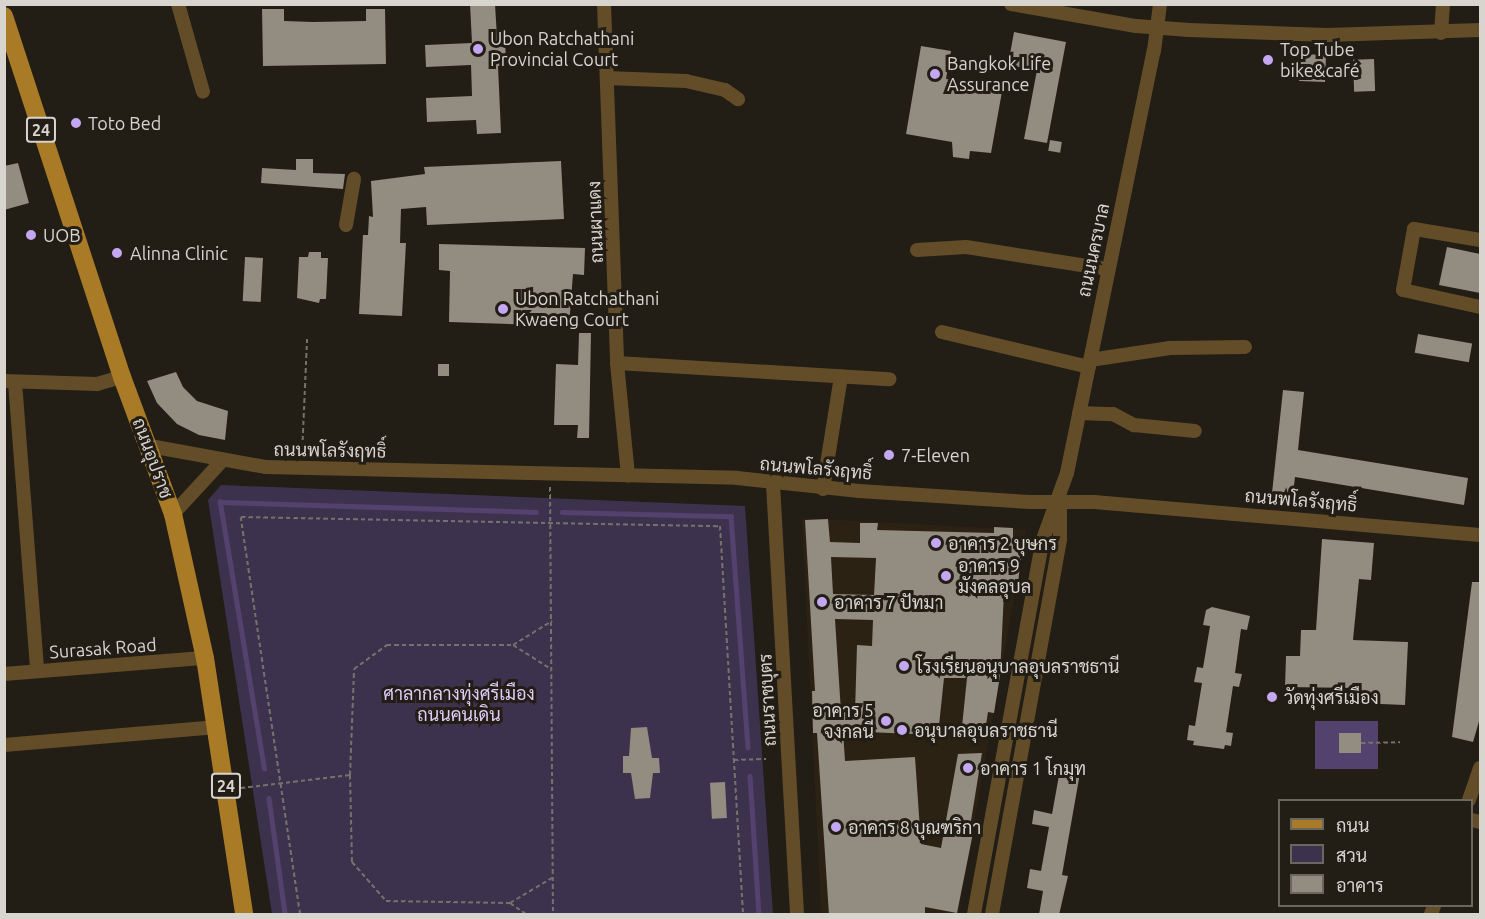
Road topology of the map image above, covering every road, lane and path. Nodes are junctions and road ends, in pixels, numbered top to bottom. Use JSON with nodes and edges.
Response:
{"nodes":[{"id":1,"x":178,"y":4,"type":"edge"},
{"id":2,"x":604,"y":4,"type":"edge"},
{"id":3,"x":1011,"y":4,"type":"edge"},
{"id":4,"x":1160,"y":4,"type":"edge"},
{"id":5,"x":1443,"y":4,"type":"edge"},
{"id":6,"x":1053,"y":8,"type":"edge"},
{"id":7,"x":6,"y":28,"type":"edge"},
{"id":8,"x":1157,"y":28,"type":"junction"},
{"id":9,"x":1480,"y":30,"type":"edge"},
{"id":10,"x":1442,"y":33,"type":"junction"},
{"id":11,"x":607,"y":78,"type":"junction"},
{"id":12,"x":203,"y":92,"type":"dead end"},
{"id":13,"x":738,"y":99,"type":"dead end"},
{"id":14,"x":354,"y":179,"type":"dead end"},
{"id":15,"x":346,"y":225,"type":"dead end"},
{"id":16,"x":1480,"y":240,"type":"edge"},
{"id":17,"x":917,"y":250,"type":"dead end"},
{"id":18,"x":1107,"y":269,"type":"junction"},
{"id":19,"x":1480,"y":307,"type":"edge"},
{"id":20,"x":942,"y":332,"type":"dead end"},
{"id":21,"x":307,"y":339,"type":"dead end"},
{"id":22,"x":1245,"y":347,"type":"dead end"},
{"id":23,"x":617,"y":363,"type":"junction"},
{"id":24,"x":1089,"y":363,"type":"junction"},
{"id":25,"x":841,"y":376,"type":"junction"},
{"id":26,"x":122,"y":377,"type":"junction"},
{"id":27,"x":890,"y":379,"type":"dead end"},
{"id":28,"x":10,"y":381,"type":"edge"},
{"id":29,"x":1079,"y":413,"type":"junction"},
{"id":30,"x":1195,"y":431,"type":"dead end"},
{"id":31,"x":150,"y":447,"type":"junction"},
{"id":32,"x":221,"y":462,"type":"junction"},
{"id":33,"x":302,"y":467,"type":"junction"},
{"id":34,"x":550,"y":472,"type":"junction"},
{"id":35,"x":628,"y":475,"type":"junction"},
{"id":36,"x":773,"y":484,"type":"junction"},
{"id":37,"x":823,"y":489,"type":"junction"},
{"id":38,"x":1060,"y":501,"type":"junction"},
{"id":39,"x":173,"y":514,"type":"junction"},
{"id":40,"x":552,"y":523,"type":"junction"},
{"id":41,"x":1480,"y":535,"type":"edge"},
{"id":42,"x":552,"y":621,"type":"junction"},
{"id":43,"x":513,"y":645,"type":"junction"},
{"id":44,"x":205,"y":658,"type":"junction"},
{"id":45,"x":551,"y":670,"type":"junction"},
{"id":46,"x":37,"y":671,"type":"junction"},
{"id":47,"x":4,"y":674,"type":"edge"},
{"id":48,"x":217,"y":727,"type":"junction"},
{"id":49,"x":1006,"y":734,"type":"junction"},
{"id":50,"x":1023,"y":738,"type":"junction"},
{"id":51,"x":1400,"y":742,"type":"dead end"},
{"id":52,"x":1361,"y":743,"type":"dead end"},
{"id":53,"x":4,"y":745,"type":"edge"},
{"id":54,"x":766,"y":759,"type":"dead end"},
{"id":55,"x":734,"y":760,"type":"junction"},
{"id":56,"x":1480,"y":768,"type":"edge"},
{"id":57,"x":350,"y":775,"type":"junction"},
{"id":58,"x":281,"y":782,"type":"junction"},
{"id":59,"x":227,"y":790,"type":"junction"},
{"id":60,"x":1474,"y":794,"type":"edge"},
{"id":61,"x":552,"y":878,"type":"junction"},
{"id":62,"x":510,"y":903,"type":"junction"},
{"id":63,"x":244,"y":915,"type":"edge"},
{"id":64,"x":300,"y":915,"type":"edge"},
{"id":65,"x":526,"y":915,"type":"edge"},
{"id":66,"x":553,"y":915,"type":"edge"},
{"id":67,"x":743,"y":915,"type":"edge"},
{"id":68,"x":796,"y":915,"type":"edge"},
{"id":69,"x":974,"y":915,"type":"edge"},
{"id":70,"x":992,"y":915,"type":"edge"}],
"edges":[{"from":1,"to":12,"type":"street"},
{"from":2,"to":11,"type":"street","name":"ถนนผาแดง"},
{"from":3,"to":6,"type":"street"},
{"from":4,"to":8,"type":"street","name":"ถนนนครบาล"},
{"from":5,"to":10,"type":"street"},
{"from":6,"to":8,"type":"street"},
{"from":7,"to":26,"type":"main road","name":"ถนนอุปราช","number":"24"},
{"from":8,"to":10,"type":"street"},
{"from":8,"to":18,"type":"street","name":"ถนนนครบาล"},
{"from":9,"to":10,"type":"street"},
{"from":11,"to":13,"type":"street"},
{"from":11,"to":23,"type":"street","name":"ถนนผาแดง"},
{"from":14,"to":15,"type":"street"},
{"from":16,"to":19,"type":"street"},
{"from":17,"to":18,"type":"street"},
{"from":18,"to":24,"type":"street","name":"ถนนนครบาล"},
{"from":20,"to":24,"type":"street"},
{"from":21,"to":33,"type":"path"},
{"from":22,"to":24,"type":"street"},
{"from":23,"to":25,"type":"street"},
{"from":23,"to":35,"type":"street","name":"ถนนผาแดง"},
{"from":24,"to":29,"type":"street","name":"ถนนนครบาล"},
{"from":25,"to":27,"type":"street"},
{"from":25,"to":37,"type":"street"},
{"from":26,"to":28,"type":"street"},
{"from":26,"to":31,"type":"main road","name":"ถนนอุปราช","number":"24"},
{"from":28,"to":46,"type":"street"},
{"from":29,"to":30,"type":"street"},
{"from":29,"to":38,"type":"street","name":"ถนนนครบาล"},
{"from":31,"to":32,"type":"street","name":"ถนนพโลรังฤทธิ์"},
{"from":31,"to":39,"type":"main road","name":"ถนนอุปราช","number":"24"},
{"from":32,"to":33,"type":"street","name":"ถนนพโลรังฤทธิ์"},
{"from":32,"to":39,"type":"street"},
{"from":33,"to":34,"type":"street","name":"ถนนพโลรังฤทธิ์"},
{"from":34,"to":35,"type":"street","name":"ถนนพโลรังฤทธิ์"},
{"from":34,"to":40,"type":"path"},
{"from":35,"to":36,"type":"street","name":"ถนนพโลรังฤทธิ์"},
{"from":36,"to":37,"type":"street","name":"ถนนพโลรังฤทธิ์"},
{"from":36,"to":68,"type":"street","name":"ถนนราชบุตร"},
{"from":37,"to":38,"type":"street","name":"ถนนพโลรังฤทธิ์"},
{"from":38,"to":41,"type":"street","name":"ถนนพโลรังฤทธิ์"},
{"from":38,"to":49,"type":"street","name":"ถนนนครบาล"},
{"from":38,"to":50,"type":"street","name":"ถนนนครบาล"},
{"from":39,"to":44,"type":"main road","name":"ถนนอุปราช","number":"24"},
{"from":40,"to":42,"type":"path"},
{"from":40,"to":55,"type":"path"},
{"from":40,"to":58,"type":"path"},
{"from":42,"to":43,"type":"path"},
{"from":42,"to":45,"type":"path"},
{"from":43,"to":45,"type":"path"},
{"from":43,"to":57,"type":"path"},
{"from":44,"to":46,"type":"street","name":"Surasak Road"},
{"from":44,"to":48,"type":"main road","name":"ถนนอุปราช","number":"24"},
{"from":45,"to":61,"type":"path"},
{"from":46,"to":47,"type":"street","name":"Surasak Road"},
{"from":48,"to":53,"type":"street"},
{"from":48,"to":59,"type":"main road","name":"ถนนอุปราช","number":"24"},
{"from":49,"to":50,"type":"street"},
{"from":49,"to":69,"type":"street","name":"ถนนนครบาล"},
{"from":50,"to":70,"type":"street","name":"ถนนนครบาล"},
{"from":51,"to":52,"type":"path"},
{"from":54,"to":55,"type":"path"},
{"from":55,"to":67,"type":"path"},
{"from":56,"to":60,"type":"street"},
{"from":57,"to":58,"type":"path"},
{"from":57,"to":62,"type":"path"},
{"from":58,"to":59,"type":"path"},
{"from":58,"to":64,"type":"path"},
{"from":59,"to":63,"type":"main road","name":"ถนนอุปราช","number":"24"},
{"from":61,"to":62,"type":"path"},
{"from":61,"to":66,"type":"path"},
{"from":62,"to":65,"type":"path"}]}
